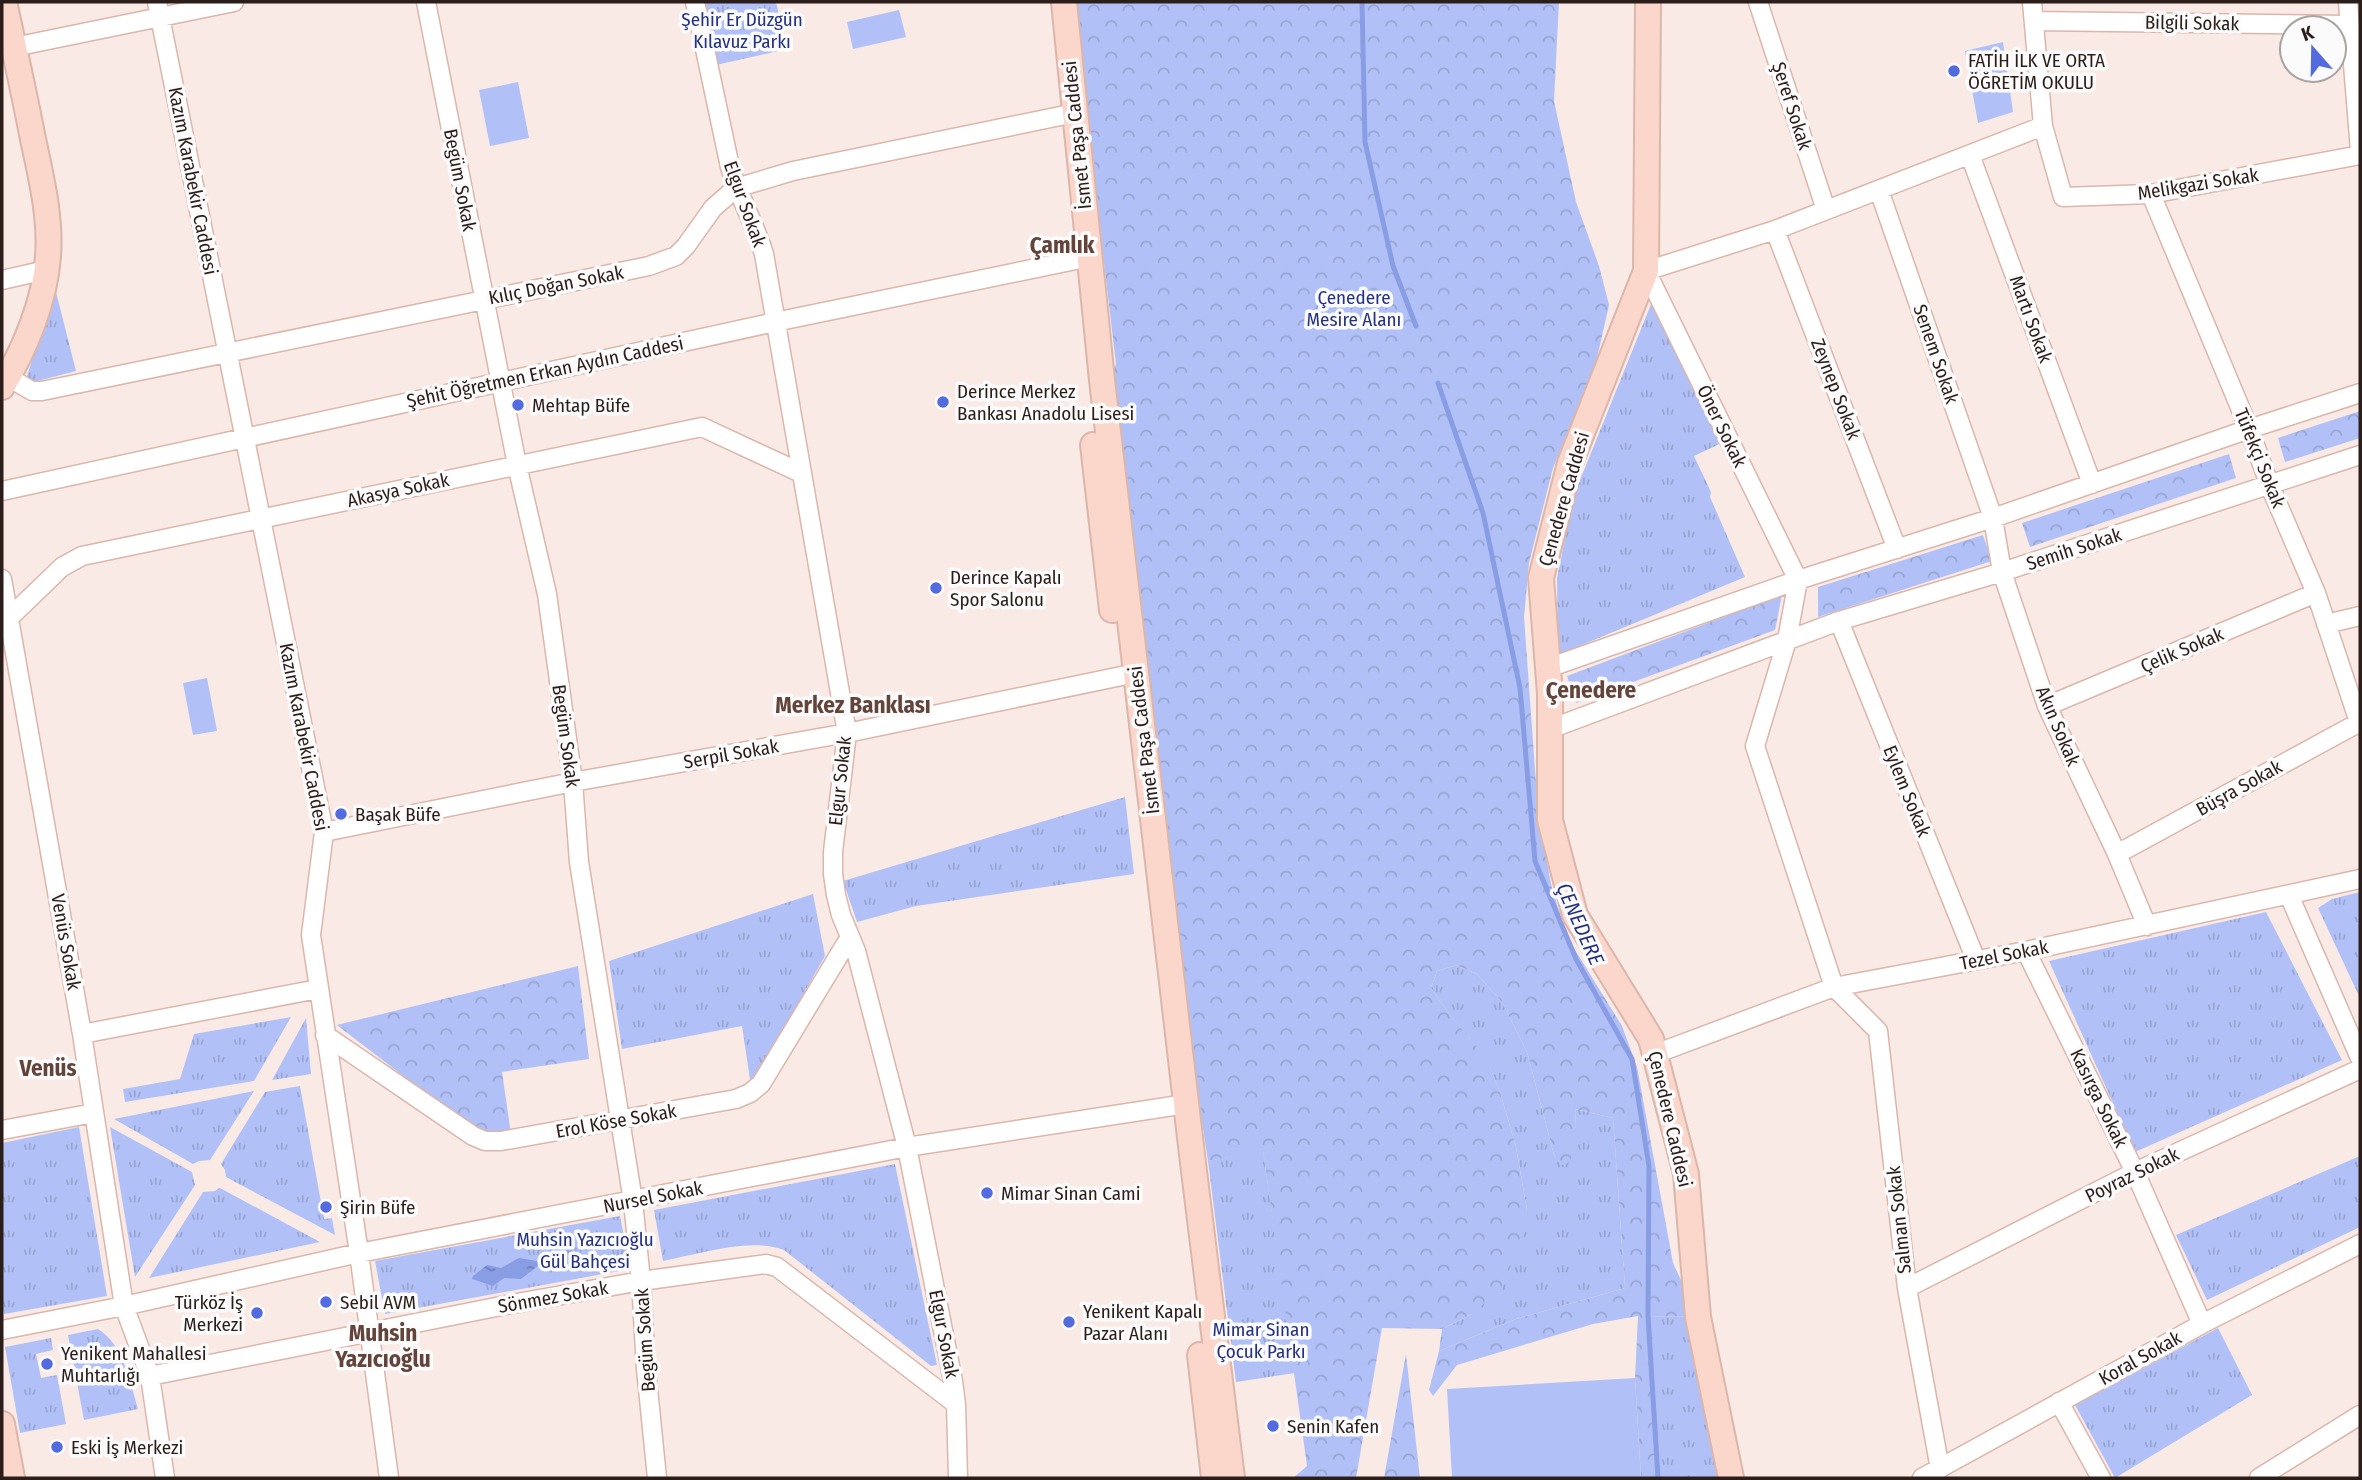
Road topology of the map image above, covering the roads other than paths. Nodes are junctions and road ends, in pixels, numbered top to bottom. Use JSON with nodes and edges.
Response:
{"nodes":[{"id":1,"x":4,"y":2,"type":"edge"},
{"id":2,"x":234,"y":2,"type":"edge"},
{"id":3,"x":426,"y":2,"type":"edge"},
{"id":4,"x":695,"y":2,"type":"edge"},
{"id":5,"x":1049,"y":2,"type":"edge"},
{"id":6,"x":1064,"y":2,"type":"edge"},
{"id":7,"x":1648,"y":2,"type":"edge"},
{"id":8,"x":1758,"y":2,"type":"edge"},
{"id":9,"x":2032,"y":2,"type":"edge"},
{"id":10,"x":2348,"y":2,"type":"edge"},
{"id":11,"x":158,"y":9,"type":"edge"},
{"id":12,"x":2034,"y":21,"type":"junction"},
{"id":13,"x":2350,"y":25,"type":"junction"},
{"id":14,"x":15,"y":47,"type":"junction"},
{"id":15,"x":1068,"y":114,"type":"junction"},
{"id":16,"x":2043,"y":126,"type":"junction"},
{"id":17,"x":2360,"y":153,"type":"edge"},
{"id":18,"x":1970,"y":155,"type":"junction"},
{"id":19,"x":736,"y":188,"type":"junction"},
{"id":20,"x":1878,"y":190,"type":"junction"},
{"id":21,"x":2151,"y":194,"type":"junction"},
{"id":22,"x":1826,"y":210,"type":"junction"},
{"id":23,"x":1775,"y":230,"type":"junction"},
{"id":24,"x":1082,"y":258,"type":"junction"},
{"id":25,"x":46,"y":270,"type":"junction"},
{"id":26,"x":1646,"y":271,"type":"junction"},
{"id":27,"x":2,"y":280,"type":"edge"},
{"id":28,"x":484,"y":299,"type":"junction"},
{"id":29,"x":775,"y":322,"type":"junction"},
{"id":30,"x":228,"y":352,"type":"junction"},
{"id":31,"x":5,"y":382,"type":"edge"},
{"id":32,"x":500,"y":382,"type":"junction"},
{"id":33,"x":2360,"y":393,"type":"edge"},
{"id":34,"x":2249,"y":429,"type":"junction"},
{"id":35,"x":246,"y":437,"type":"junction"},
{"id":36,"x":2360,"y":455,"type":"edge"},
{"id":37,"x":517,"y":465,"type":"junction"},
{"id":38,"x":801,"y":473,"type":"junction"},
{"id":39,"x":2092,"y":484,"type":"junction"},
{"id":40,"x":2270,"y":486,"type":"junction"},
{"id":41,"x":2,"y":491,"type":"edge"},
{"id":42,"x":1993,"y":518,"type":"junction"},
{"id":43,"x":261,"y":519,"type":"junction"},
{"id":44,"x":1897,"y":549,"type":"junction"},
{"id":45,"x":2002,"y":572,"type":"junction"},
{"id":46,"x":2,"y":579,"type":"edge"},
{"id":47,"x":1798,"y":580,"type":"junction"},
{"id":48,"x":2316,"y":593,"type":"junction"},
{"id":49,"x":2360,"y":616,"type":"edge"},
{"id":50,"x":9,"y":618,"type":"junction"},
{"id":51,"x":1839,"y":621,"type":"junction"},
{"id":52,"x":2326,"y":624,"type":"junction"},
{"id":53,"x":1787,"y":640,"type":"junction"},
{"id":54,"x":1548,"y":668,"type":"junction"},
{"id":55,"x":1128,"y":675,"type":"junction"},
{"id":56,"x":2047,"y":706,"type":"junction"},
{"id":57,"x":2360,"y":723,"type":"edge"},
{"id":58,"x":1550,"y":729,"type":"junction"},
{"id":59,"x":847,"y":733,"type":"junction"},
{"id":60,"x":573,"y":782,"type":"junction"},
{"id":61,"x":324,"y":832,"type":"junction"},
{"id":62,"x":2117,"y":854,"type":"junction"},
{"id":63,"x":2360,"y":879,"type":"edge"},
{"id":64,"x":2289,"y":895,"type":"junction"},
{"id":65,"x":2147,"y":926,"type":"junction"},
{"id":66,"x":850,"y":937,"type":"junction"},
{"id":67,"x":2026,"y":951,"type":"junction"},
{"id":68,"x":1976,"y":960,"type":"junction"},
{"id":69,"x":1834,"y":987,"type":"junction"},
{"id":70,"x":318,"y":989,"type":"junction"},
{"id":71,"x":82,"y":1034,"type":"junction"},
{"id":72,"x":325,"y":1035,"type":"junction"},
{"id":73,"x":1655,"y":1054,"type":"junction"},
{"id":74,"x":2360,"y":1058,"type":"edge"},
{"id":75,"x":2360,"y":1069,"type":"edge"},
{"id":76,"x":1178,"y":1105,"type":"junction"},
{"id":77,"x":94,"y":1113,"type":"junction"},
{"id":78,"x":620,"y":1121,"type":"junction"},
{"id":79,"x":2,"y":1130,"type":"edge"},
{"id":80,"x":906,"y":1147,"type":"junction"},
{"id":81,"x":2135,"y":1172,"type":"junction"},
{"id":82,"x":633,"y":1201,"type":"junction"},
{"id":83,"x":2360,"y":1244,"type":"edge"},
{"id":84,"x":359,"y":1253,"type":"junction"},
{"id":85,"x":641,"y":1281,"type":"junction"},
{"id":86,"x":1907,"y":1288,"type":"junction"},
{"id":87,"x":124,"y":1306,"type":"junction"},
{"id":88,"x":2202,"y":1324,"type":"junction"},
{"id":89,"x":2,"y":1330,"type":"edge"},
{"id":90,"x":369,"y":1331,"type":"junction"},
{"id":91,"x":150,"y":1376,"type":"junction"},
{"id":92,"x":2059,"y":1402,"type":"junction"},
{"id":93,"x":956,"y":1404,"type":"junction"},
{"id":94,"x":2360,"y":1415,"type":"edge"},
{"id":95,"x":2,"y":1424,"type":"edge"},
{"id":96,"x":1940,"y":1469,"type":"junction"},
{"id":97,"x":12,"y":1478,"type":"edge"},
{"id":98,"x":165,"y":1478,"type":"edge"},
{"id":99,"x":389,"y":1478,"type":"edge"},
{"id":100,"x":657,"y":1478,"type":"edge"},
{"id":101,"x":958,"y":1478,"type":"edge"},
{"id":102,"x":1214,"y":1478,"type":"edge"},
{"id":103,"x":1232,"y":1478,"type":"edge"},
{"id":104,"x":1731,"y":1478,"type":"edge"},
{"id":105,"x":1922,"y":1478,"type":"edge"},
{"id":106,"x":2101,"y":1478,"type":"edge"},
{"id":107,"x":2259,"y":1478,"type":"edge"}],
"edges":[{"from":1,"to":14,"type":"street"},
{"from":2,"to":11,"type":"street"},
{"from":3,"to":28,"type":"street","name":"Begüm Sokak"},
{"from":4,"to":19,"type":"street","name":"Elgur Sokak"},
{"from":5,"to":15,"type":"street","name":"İsmet Paşa Caddesi"},
{"from":6,"to":15,"type":"street","name":"İsmet Paşa Caddesi"},
{"from":7,"to":26,"type":"street","name":"Çenedere Caddesi"},
{"from":8,"to":22,"type":"street","name":"Şeref Sokak"},
{"from":9,"to":12,"type":"street","name":"Melikgazi Sokak"},
{"from":10,"to":13,"type":"street"},
{"from":11,"to":14,"type":"street"},
{"from":11,"to":30,"type":"street","name":"Kazım Karabekir Caddesi"},
{"from":12,"to":13,"type":"street","name":"Bilgili Sokak"},
{"from":12,"to":16,"type":"street","name":"Melikgazi Sokak"},
{"from":13,"to":17,"type":"street"},
{"from":14,"to":25,"type":"street"},
{"from":15,"to":19,"type":"street","name":"Kılıç Doğan Sokak"},
{"from":15,"to":24,"type":"street","name":"İsmet Paşa Caddesi"},
{"from":16,"to":18,"type":"street"},
{"from":16,"to":21,"type":"street","name":"Melikgazi Sokak"},
{"from":17,"to":21,"type":"street","name":"Melikgazi Sokak"},
{"from":18,"to":20,"type":"street"},
{"from":18,"to":39,"type":"street","name":"Martı Sokak"},
{"from":19,"to":28,"type":"street","name":"Kılıç Doğan Sokak"},
{"from":19,"to":29,"type":"street","name":"Elgur Sokak"},
{"from":20,"to":22,"type":"street"},
{"from":20,"to":42,"type":"street","name":"Senem Sokak"},
{"from":21,"to":34,"type":"street","name":"Tüfekçi Sokak"},
{"from":22,"to":23,"type":"street"},
{"from":23,"to":26,"type":"street"},
{"from":23,"to":44,"type":"street","name":"Zeynep Sokak"},
{"from":24,"to":29,"type":"street","name":"Şehit Öğretmen Erkan Aydın Caddesi"},
{"from":24,"to":55,"type":"street","name":"İsmet Paşa Caddesi"},
{"from":25,"to":27,"type":"street"},
{"from":25,"to":31,"type":"street"},
{"from":26,"to":47,"type":"street","name":"Öner Sokak"},
{"from":26,"to":54,"type":"street","name":"Çenedere Caddesi"},
{"from":28,"to":30,"type":"street","name":"Kılıç Doğan Sokak"},
{"from":28,"to":32,"type":"street","name":"Begüm Sokak"},
{"from":29,"to":32,"type":"street","name":"Şehit Öğretmen Erkan Aydın Caddesi"},
{"from":29,"to":38,"type":"street","name":"Elgur Sokak"},
{"from":30,"to":31,"type":"street","name":"Kılıç Doğan Sokak"},
{"from":30,"to":35,"type":"street","name":"Kazım Karabekir Caddesi"},
{"from":32,"to":35,"type":"street","name":"Şehit Öğretmen Erkan Aydın Caddesi"},
{"from":32,"to":37,"type":"street","name":"Begüm Sokak"},
{"from":33,"to":34,"type":"street"},
{"from":34,"to":39,"type":"street"},
{"from":34,"to":40,"type":"street","name":"Tüfekçi Sokak"},
{"from":35,"to":41,"type":"street","name":"Şehit Öğretmen Erkan Aydın Caddesi"},
{"from":35,"to":43,"type":"street","name":"Kazım Karabekir Caddesi"},
{"from":36,"to":40,"type":"street","name":"Semih Sokak"},
{"from":37,"to":38,"type":"street","name":"Akasya Sokak"},
{"from":37,"to":43,"type":"street","name":"Akasya Sokak"},
{"from":37,"to":60,"type":"street","name":"Begüm Sokak"},
{"from":38,"to":59,"type":"street","name":"Elgur Sokak"},
{"from":39,"to":42,"type":"street"},
{"from":40,"to":45,"type":"street","name":"Semih Sokak"},
{"from":40,"to":48,"type":"street","name":"Tüfekçi Sokak"},
{"from":42,"to":44,"type":"street"},
{"from":42,"to":45,"type":"street","name":"Akın Sokak"},
{"from":43,"to":50,"type":"street","name":"Akasya Sokak"},
{"from":43,"to":61,"type":"street","name":"Kazım Karabekir Caddesi"},
{"from":44,"to":47,"type":"street"},
{"from":45,"to":51,"type":"street","name":"Semih Sokak"},
{"from":45,"to":56,"type":"street","name":"Akın Sokak"},
{"from":46,"to":50,"type":"street","name":"Venüs Sokak"},
{"from":47,"to":53,"type":"street"},
{"from":47,"to":54,"type":"street"},
{"from":48,"to":52,"type":"street","name":"Tüfekçi Sokak"},
{"from":48,"to":56,"type":"street","name":"Çelik Sokak"},
{"from":49,"to":52,"type":"street"},
{"from":50,"to":71,"type":"street","name":"Venüs Sokak"},
{"from":51,"to":53,"type":"street","name":"Semih Sokak"},
{"from":51,"to":68,"type":"street","name":"Eylem Sokak"},
{"from":52,"to":57,"type":"street","name":"Tüfekçi Sokak"},
{"from":53,"to":58,"type":"street","name":"Semih Sokak"},
{"from":53,"to":69,"type":"street"},
{"from":54,"to":58,"type":"street","name":"Çenedere Caddesi"},
{"from":55,"to":59,"type":"street","name":"Serpil Sokak"},
{"from":55,"to":76,"type":"street","name":"İsmet Paşa Caddesi"},
{"from":56,"to":62,"type":"street","name":"Akın Sokak"},
{"from":57,"to":62,"type":"street","name":"Büşra Sokak"},
{"from":58,"to":73,"type":"street","name":"Çenedere Caddesi"},
{"from":59,"to":60,"type":"street","name":"Serpil Sokak"},
{"from":59,"to":66,"type":"street","name":"Elgur Sokak"},
{"from":60,"to":61,"type":"street","name":"Serpil Sokak"},
{"from":60,"to":78,"type":"street","name":"Begüm Sokak"},
{"from":61,"to":70,"type":"street","name":"Kazım Karabekir Caddesi"},
{"from":62,"to":65,"type":"street","name":"Akın Sokak"},
{"from":63,"to":64,"type":"street","name":"Tezel Sokak"},
{"from":64,"to":65,"type":"street","name":"Tezel Sokak"},
{"from":64,"to":74,"type":"street"},
{"from":65,"to":67,"type":"street","name":"Tezel Sokak"},
{"from":66,"to":78,"type":"street","name":"Erol Köse Sokak"},
{"from":66,"to":80,"type":"street","name":"Elgur Sokak"},
{"from":67,"to":68,"type":"street","name":"Tezel Sokak"},
{"from":67,"to":81,"type":"street","name":"Kasırga Sokak"},
{"from":68,"to":69,"type":"street","name":"Tezel Sokak"},
{"from":69,"to":73,"type":"street","name":"Tezel Sokak"},
{"from":69,"to":86,"type":"street","name":"Salman Sokak"},
{"from":70,"to":71,"type":"street"},
{"from":70,"to":72,"type":"street","name":"Kazım Karabekir Caddesi"},
{"from":71,"to":77,"type":"street","name":"Venüs Sokak"},
{"from":72,"to":78,"type":"street","name":"Erol Köse Sokak"},
{"from":72,"to":84,"type":"street","name":"Kazım Karabekir Caddesi"},
{"from":73,"to":104,"type":"street","name":"Çenedere Caddesi"},
{"from":75,"to":81,"type":"street","name":"Poyraz Sokak"},
{"from":76,"to":80,"type":"street","name":"Nursel Sokak"},
{"from":76,"to":102,"type":"street","name":"İsmet Paşa Caddesi"},
{"from":76,"to":103,"type":"street","name":"İsmet Paşa Caddesi"},
{"from":77,"to":79,"type":"street"},
{"from":77,"to":87,"type":"street","name":"Venüs Sokak"},
{"from":78,"to":82,"type":"street","name":"Begüm Sokak"},
{"from":80,"to":82,"type":"street","name":"Nursel Sokak"},
{"from":80,"to":93,"type":"street","name":"Elgur Sokak"},
{"from":81,"to":86,"type":"street","name":"Poyraz Sokak"},
{"from":81,"to":88,"type":"street","name":"Kasırga Sokak"},
{"from":82,"to":84,"type":"street","name":"Nursel Sokak"},
{"from":82,"to":85,"type":"street","name":"Begüm Sokak"},
{"from":83,"to":88,"type":"street","name":"Koral Sokak"},
{"from":84,"to":87,"type":"street","name":"Nursel Sokak"},
{"from":84,"to":90,"type":"street","name":"Kazım Karabekir Caddesi"},
{"from":85,"to":90,"type":"street","name":"Sönmez Sokak"},
{"from":85,"to":93,"type":"street","name":"Sönmez Sokak"},
{"from":85,"to":100,"type":"street","name":"Begüm Sokak"},
{"from":86,"to":96,"type":"street","name":"Salman Sokak"},
{"from":87,"to":89,"type":"street","name":"Nursel Sokak"},
{"from":87,"to":91,"type":"street","name":"Venüs Sokak"},
{"from":88,"to":92,"type":"street","name":"Koral Sokak"},
{"from":90,"to":91,"type":"street","name":"Sönmez Sokak"},
{"from":90,"to":99,"type":"street","name":"Kazım Karabekir Caddesi"},
{"from":91,"to":98,"type":"street","name":"Venüs Sokak"},
{"from":92,"to":96,"type":"street","name":"Koral Sokak"},
{"from":92,"to":106,"type":"street"},
{"from":93,"to":101,"type":"street","name":"Elgur Sokak"},
{"from":94,"to":107,"type":"street"},
{"from":95,"to":97,"type":"street"},
{"from":96,"to":105,"type":"street","name":"Koral Sokak"}]}
